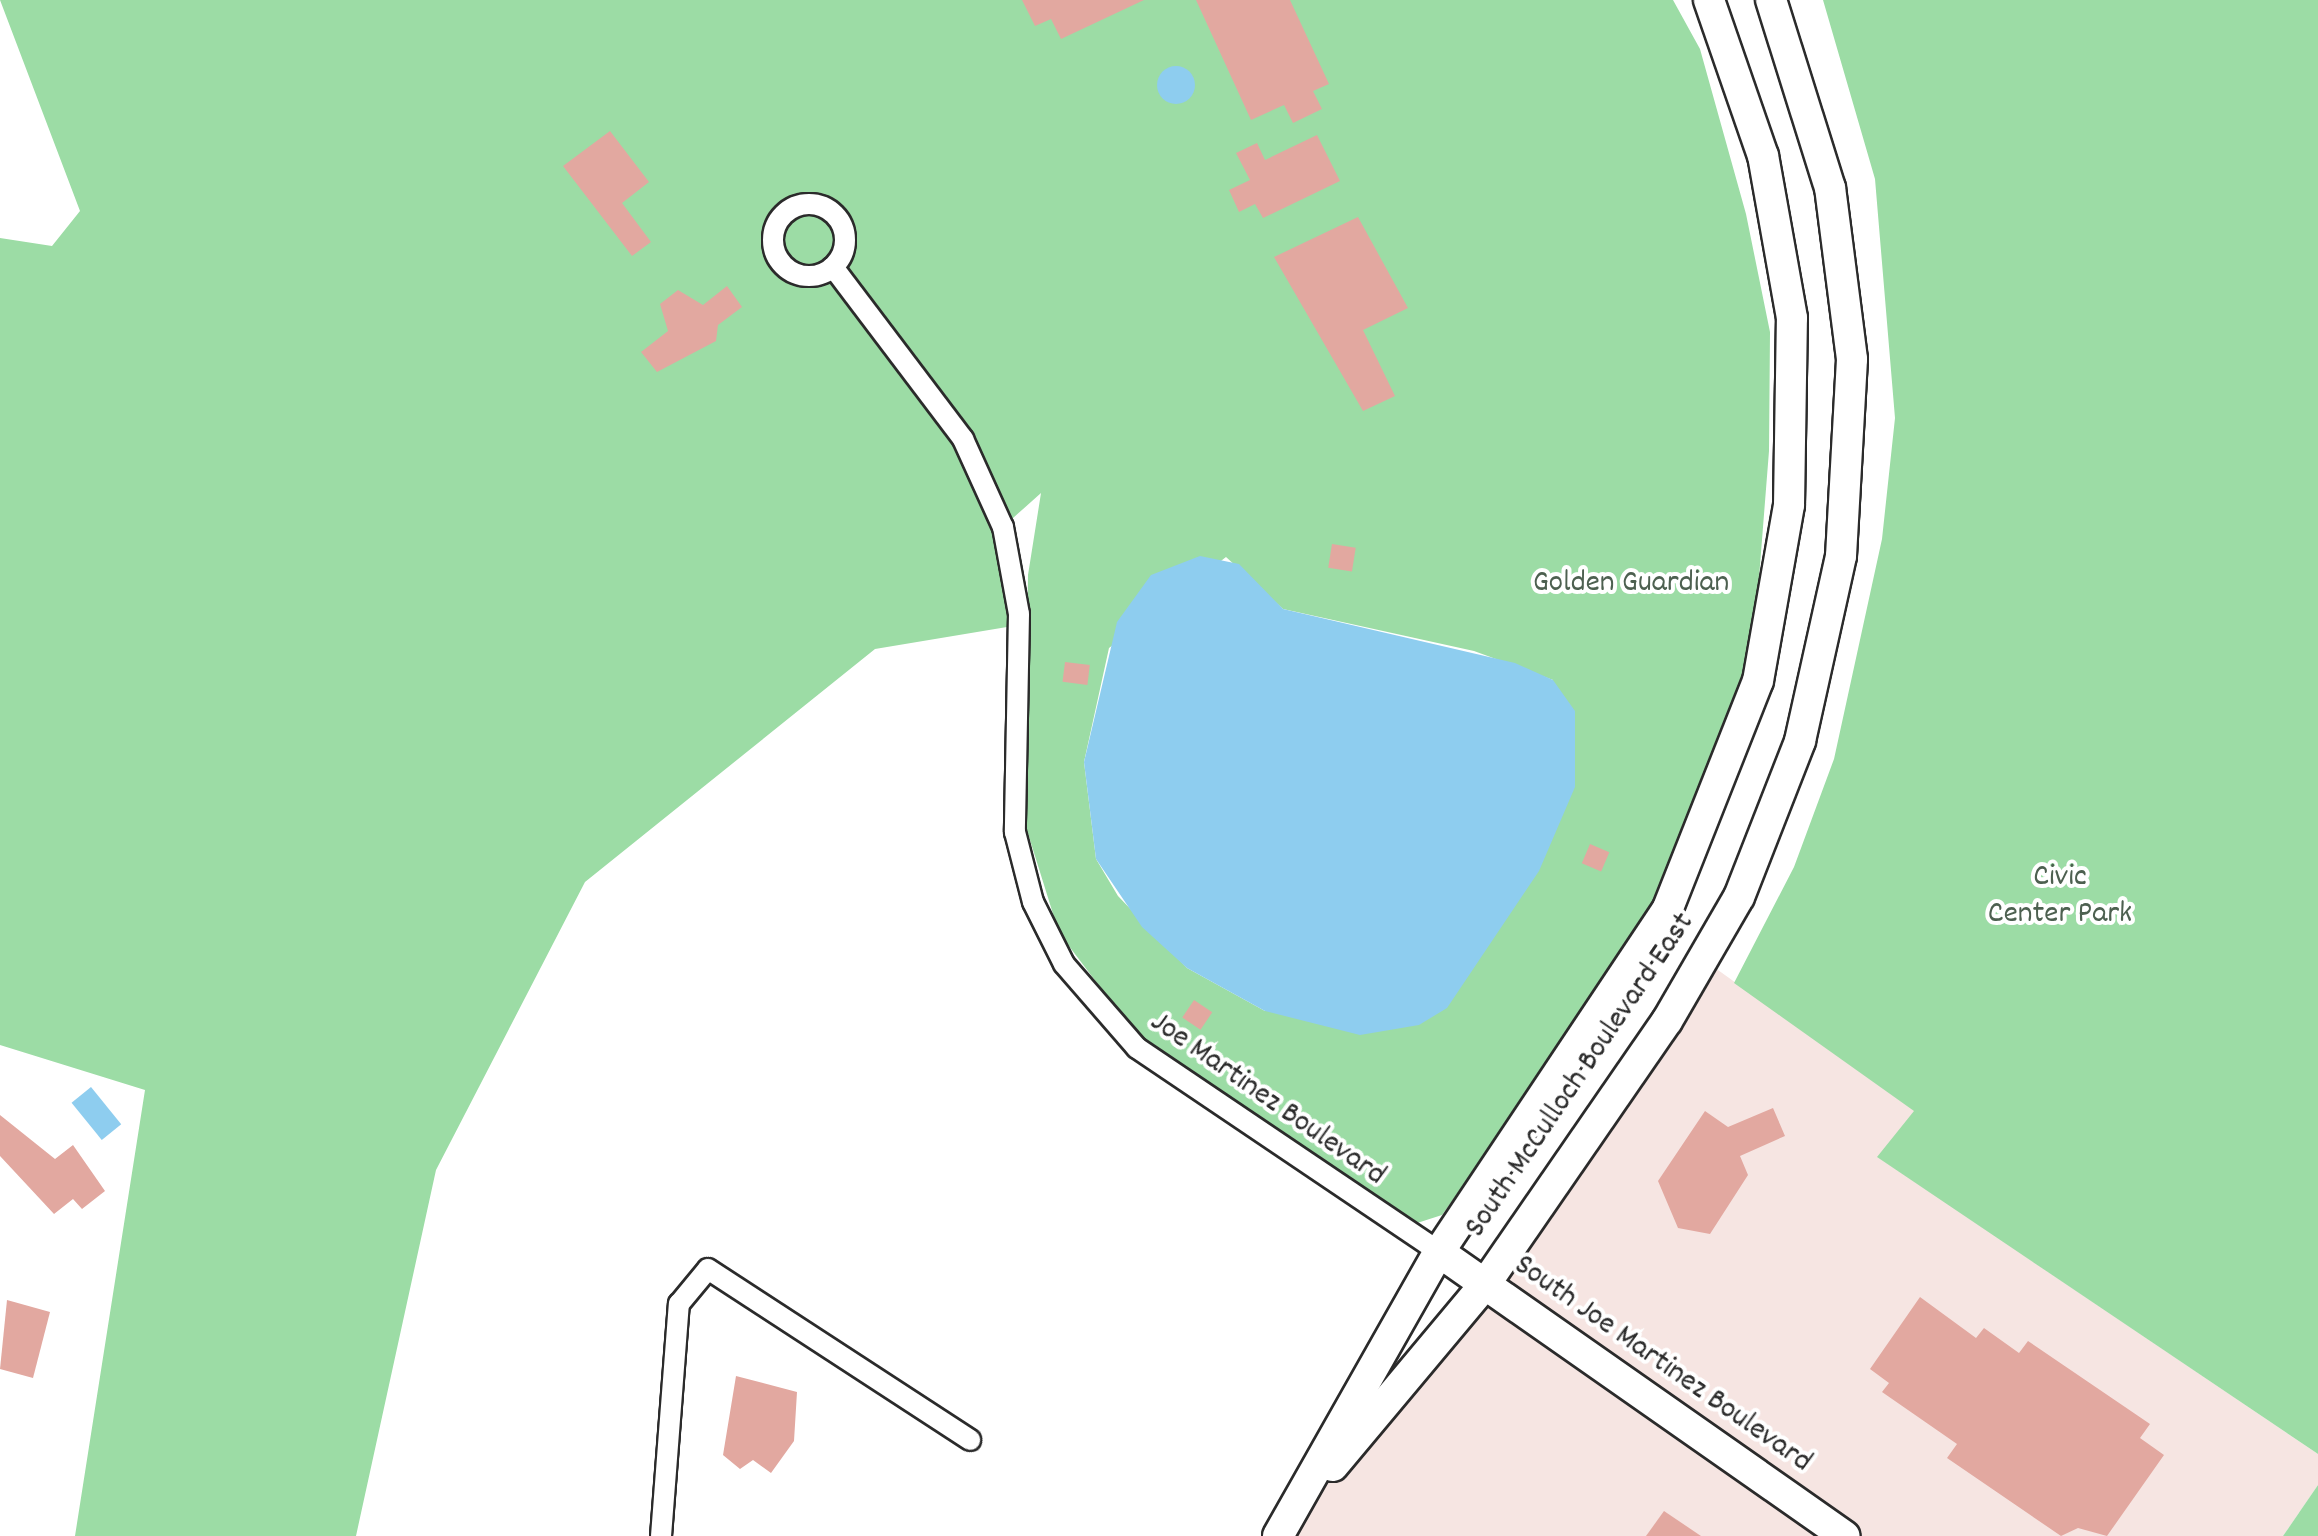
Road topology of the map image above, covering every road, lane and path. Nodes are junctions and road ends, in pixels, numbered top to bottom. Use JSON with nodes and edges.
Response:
{"nodes":[{"id":1,"x":1709,"y":0,"type":"edge"},
{"id":2,"x":1772,"y":0,"type":"edge"},
{"id":3,"x":833,"y":267,"type":"dead end"},
{"id":4,"x":1439,"y":1252,"type":"junction"},
{"id":5,"x":1486,"y":1283,"type":"junction"},
{"id":6,"x":970,"y":1440,"type":"dead end"},
{"id":7,"x":1307,"y":1494,"type":"junction"},
{"id":8,"x":661,"y":1536,"type":"edge"},
{"id":9,"x":1278,"y":1536,"type":"edge"},
{"id":10,"x":1844,"y":1536,"type":"edge"}],
"edges":[{"from":1,"to":4,"type":"main road","name":"South McCulloch Boulevard East"},
{"from":2,"to":5,"type":"main road","name":"South McCulloch Boulevard East"},
{"from":3,"to":4,"type":"street","name":"Joe Martinez Boulevard"},
{"from":4,"to":5,"type":"main road","name":"South Joe Martinez Boulevard"},
{"from":4,"to":7,"type":"main road","name":"South McCulloch Boulevard East"},
{"from":5,"to":7,"type":"main road","name":"South McCulloch Boulevard East"},
{"from":5,"to":10,"type":"main road","name":"South Joe Martinez Boulevard"},
{"from":6,"to":8,"type":"street"},
{"from":7,"to":9,"type":"main road","name":"South McCulloch Boulevard East"}]}
